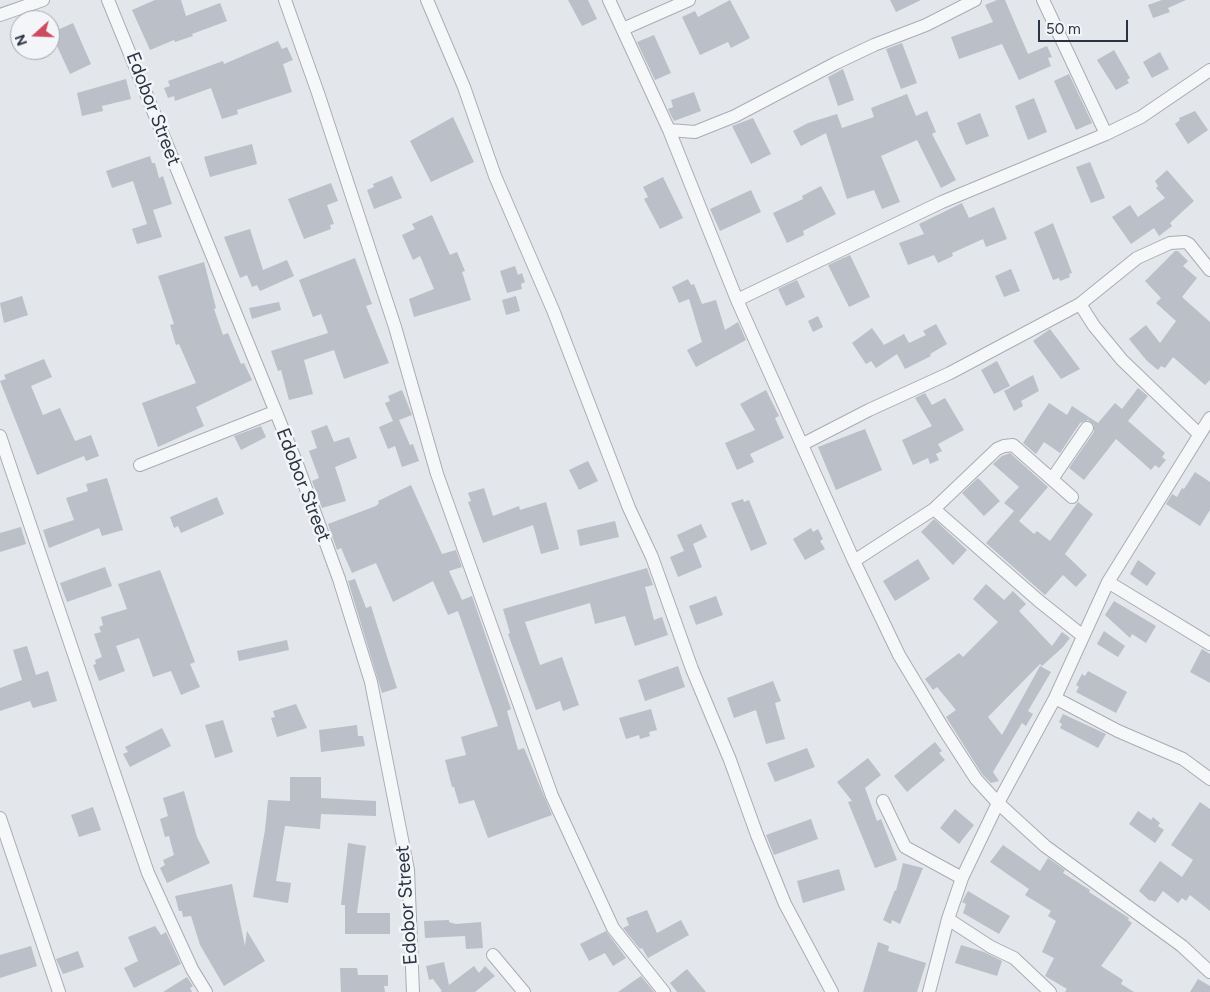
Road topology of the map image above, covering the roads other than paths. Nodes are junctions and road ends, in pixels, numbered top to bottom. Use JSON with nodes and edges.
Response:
{"nodes":[{"id":1,"x":43,"y":0,"type":"edge"},
{"id":2,"x":108,"y":0,"type":"edge"},
{"id":3,"x":285,"y":0,"type":"edge"},
{"id":4,"x":427,"y":0,"type":"edge"},
{"id":5,"x":609,"y":0,"type":"edge"},
{"id":6,"x":688,"y":0,"type":"edge"},
{"id":7,"x":975,"y":0,"type":"edge"},
{"id":8,"x":1043,"y":0,"type":"edge"},
{"id":9,"x":0,"y":14,"type":"edge"},
{"id":10,"x":623,"y":29,"type":"junction"},
{"id":11,"x":1210,"y":70,"type":"edge"},
{"id":12,"x":669,"y":130,"type":"junction"},
{"id":13,"x":1106,"y":134,"type":"junction"},
{"id":14,"x":1210,"y":270,"type":"edge"},
{"id":15,"x":737,"y":300,"type":"junction"},
{"id":16,"x":1080,"y":304,"type":"junction"},
{"id":17,"x":274,"y":412,"type":"junction"},
{"id":18,"x":1210,"y":418,"type":"edge"},
{"id":19,"x":1087,"y":428,"type":"dead end"},
{"id":20,"x":1199,"y":434,"type":"junction"},
{"id":21,"x":0,"y":436,"type":"edge"},
{"id":22,"x":803,"y":444,"type":"junction"},
{"id":23,"x":140,"y":465,"type":"dead end"},
{"id":24,"x":1052,"y":479,"type":"junction"},
{"id":25,"x":1072,"y":497,"type":"dead end"},
{"id":26,"x":934,"y":509,"type":"junction"},
{"id":27,"x":854,"y":561,"type":"junction"},
{"id":28,"x":1108,"y":582,"type":"junction"},
{"id":29,"x":1083,"y":636,"type":"junction"},
{"id":30,"x":1210,"y":644,"type":"edge"},
{"id":31,"x":1055,"y":698,"type":"junction"},
{"id":32,"x":1210,"y":779,"type":"edge"},
{"id":33,"x":882,"y":801,"type":"dead end"},
{"id":34,"x":998,"y":803,"type":"junction"},
{"id":35,"x":0,"y":818,"type":"edge"},
{"id":36,"x":962,"y":878,"type":"junction"},
{"id":37,"x":948,"y":919,"type":"junction"},
{"id":38,"x":493,"y":955,"type":"dead end"},
{"id":39,"x":1210,"y":972,"type":"edge"},
{"id":40,"x":59,"y":992,"type":"edge"},
{"id":41,"x":206,"y":992,"type":"edge"},
{"id":42,"x":413,"y":992,"type":"edge"},
{"id":43,"x":524,"y":992,"type":"edge"},
{"id":44,"x":664,"y":992,"type":"edge"},
{"id":45,"x":832,"y":992,"type":"edge"},
{"id":46,"x":929,"y":992,"type":"edge"},
{"id":47,"x":1050,"y":992,"type":"edge"}],
"edges":[{"from":1,"to":9,"type":"street"},
{"from":2,"to":17,"type":"street","name":"Edobor Street"},
{"from":3,"to":44,"type":"street"},
{"from":4,"to":45,"type":"street"},
{"from":5,"to":10,"type":"street"},
{"from":6,"to":10,"type":"street"},
{"from":7,"to":12,"type":"street"},
{"from":8,"to":13,"type":"street"},
{"from":10,"to":12,"type":"street"},
{"from":11,"to":13,"type":"street"},
{"from":12,"to":15,"type":"street"},
{"from":13,"to":15,"type":"street"},
{"from":14,"to":16,"type":"street"},
{"from":15,"to":22,"type":"street"},
{"from":16,"to":20,"type":"street"},
{"from":16,"to":22,"type":"street"},
{"from":17,"to":23,"type":"street"},
{"from":17,"to":42,"type":"street","name":"Edobor Street"},
{"from":18,"to":20,"type":"street"},
{"from":19,"to":24,"type":"street"},
{"from":20,"to":28,"type":"street"},
{"from":21,"to":41,"type":"street"},
{"from":22,"to":27,"type":"street"},
{"from":24,"to":25,"type":"street"},
{"from":24,"to":26,"type":"street"},
{"from":26,"to":27,"type":"street"},
{"from":26,"to":29,"type":"street"},
{"from":27,"to":34,"type":"street"},
{"from":28,"to":29,"type":"street"},
{"from":28,"to":30,"type":"street"},
{"from":29,"to":31,"type":"street"},
{"from":31,"to":32,"type":"street"},
{"from":31,"to":34,"type":"street"},
{"from":33,"to":36,"type":"street"},
{"from":34,"to":36,"type":"street"},
{"from":34,"to":39,"type":"street"},
{"from":35,"to":40,"type":"street"},
{"from":36,"to":37,"type":"street"},
{"from":37,"to":46,"type":"street"},
{"from":37,"to":47,"type":"street"},
{"from":38,"to":43,"type":"street"}]}
